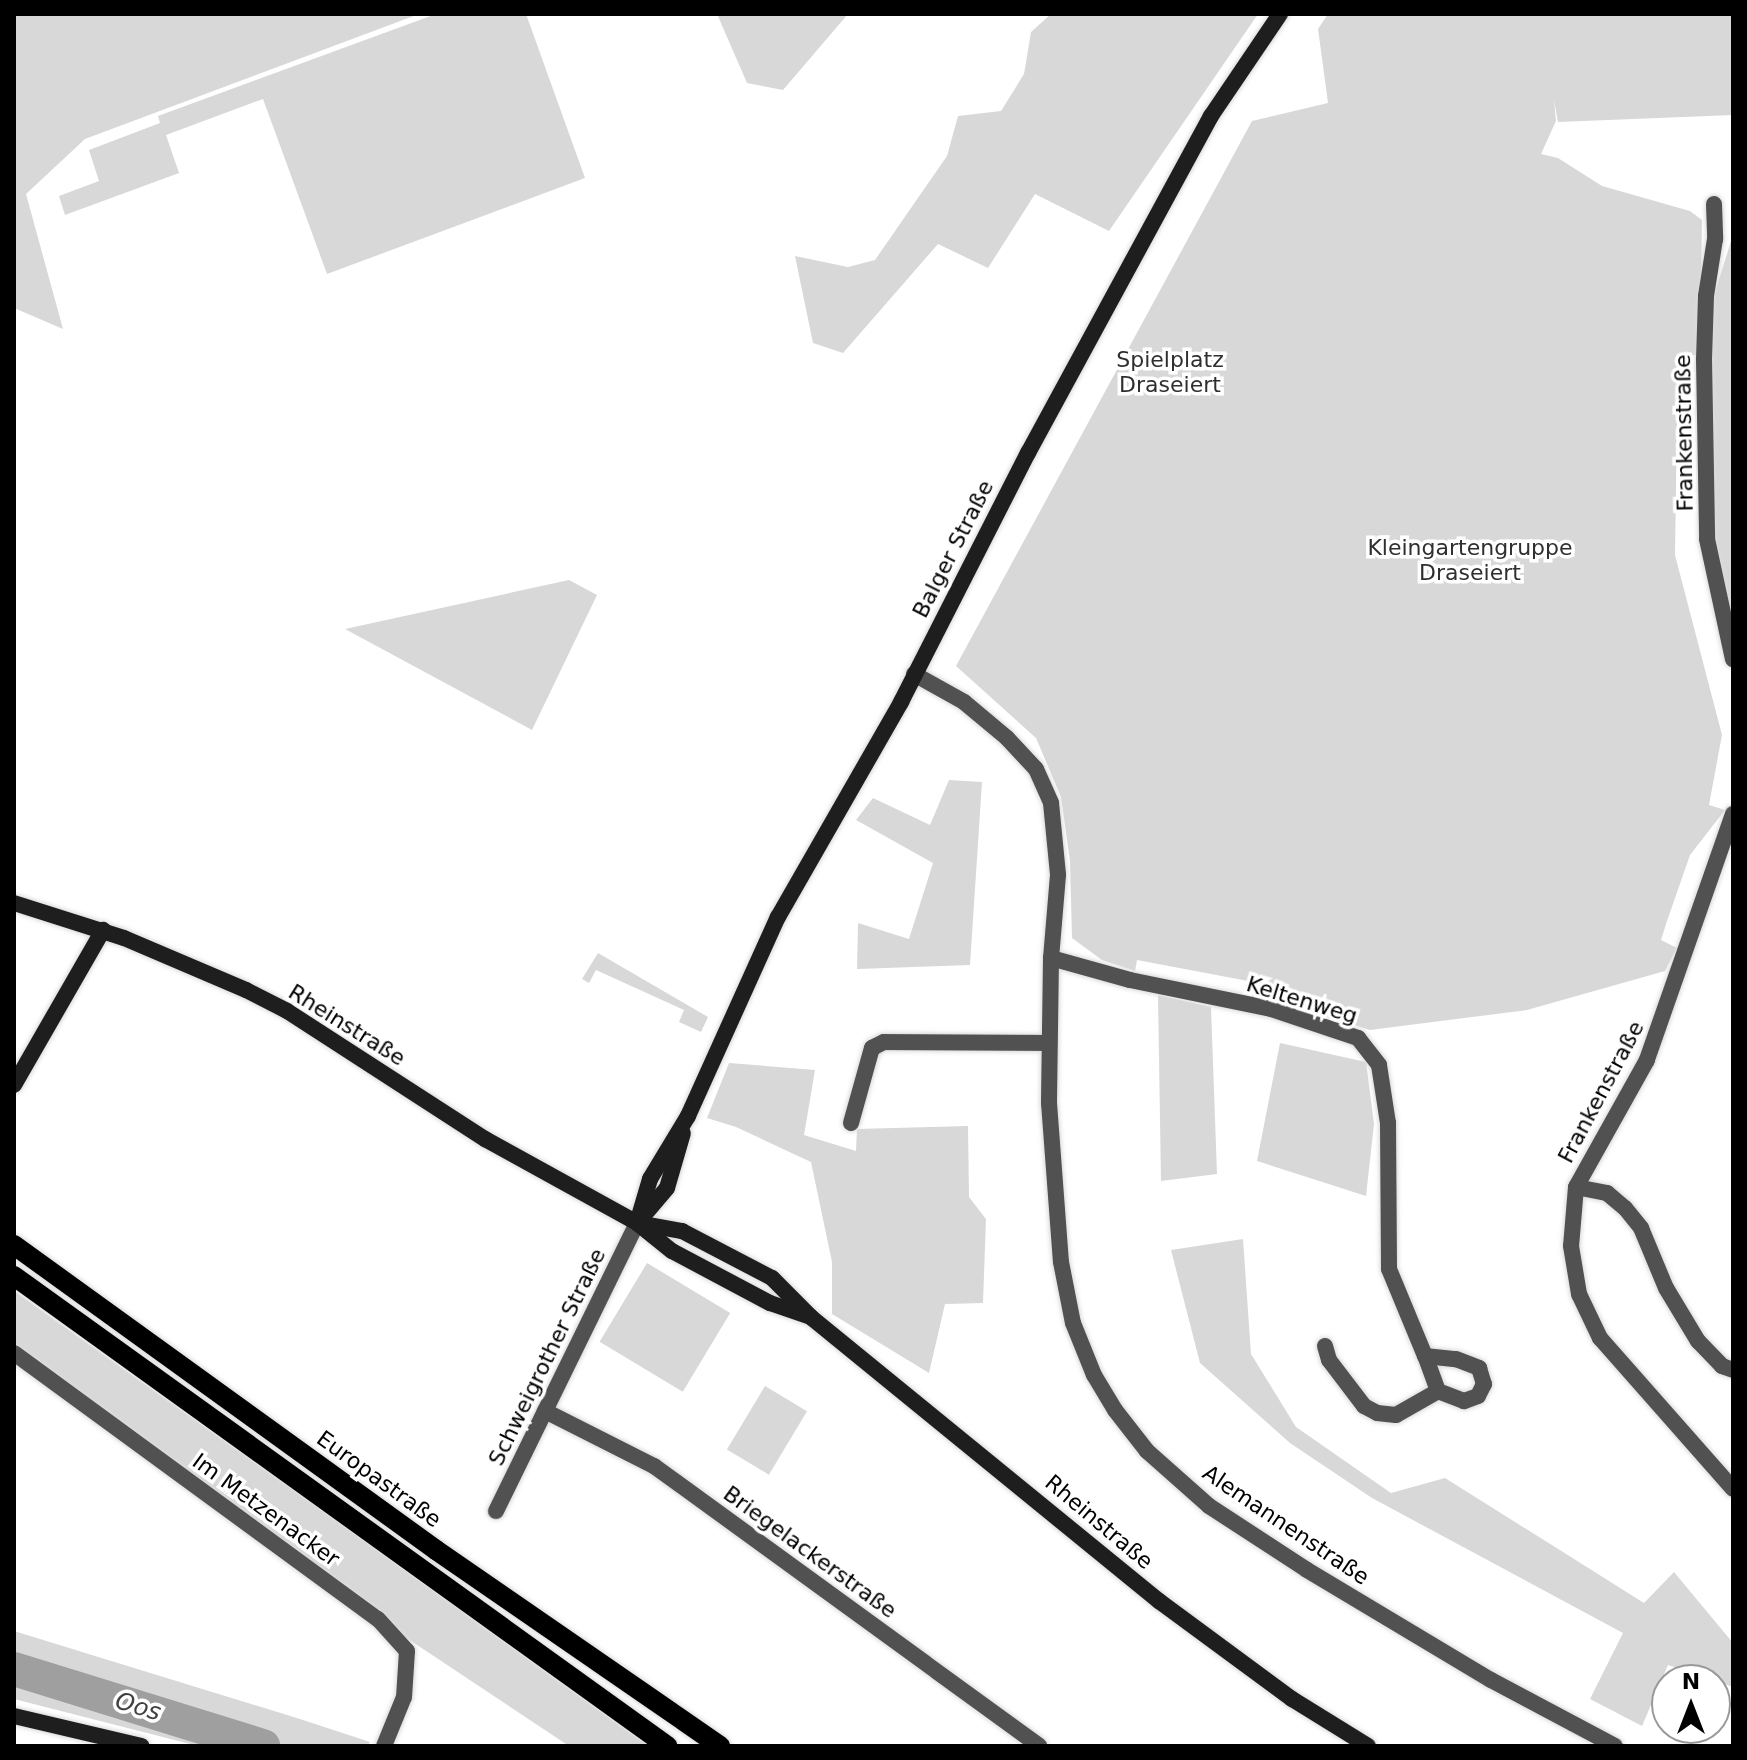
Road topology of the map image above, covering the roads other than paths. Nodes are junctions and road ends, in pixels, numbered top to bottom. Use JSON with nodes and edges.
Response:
{"nodes":[{"id":1,"x":1280,"y":14,"type":"edge"},
{"id":2,"x":1714,"y":204,"type":"dead end"},
{"id":3,"x":1733,"y":659,"type":"edge"},
{"id":4,"x":914,"y":674,"type":"junction"},
{"id":5,"x":1733,"y":814,"type":"edge"},
{"id":6,"x":14,"y":903,"type":"edge"},
{"id":7,"x":103,"y":930,"type":"junction"},
{"id":8,"x":1051,"y":958,"type":"junction"},
{"id":9,"x":1049,"y":1043,"type":"junction"},
{"id":10,"x":14,"y":1085,"type":"edge"},
{"id":11,"x":851,"y":1123,"type":"dead end"},
{"id":12,"x":1576,"y":1187,"type":"junction"},
{"id":13,"x":637,"y":1223,"type":"junction"},
{"id":14,"x":14,"y":1245,"type":"edge"},
{"id":15,"x":14,"y":1276,"type":"edge"},
{"id":16,"x":812,"y":1318,"type":"junction"},
{"id":17,"x":1325,"y":1346,"type":"dead end"},
{"id":18,"x":14,"y":1353,"type":"edge"},
{"id":19,"x":1425,"y":1356,"type":"junction"},
{"id":20,"x":1729,"y":1364,"type":"edge"},
{"id":21,"x":1438,"y":1391,"type":"junction"},
{"id":22,"x":545,"y":1411,"type":"junction"},
{"id":23,"x":1733,"y":1489,"type":"edge"},
{"id":24,"x":496,"y":1511,"type":"dead end"},
{"id":25,"x":14,"y":1716,"type":"edge"},
{"id":26,"x":142,"y":1746,"type":"edge"},
{"id":27,"x":384,"y":1746,"type":"edge"},
{"id":28,"x":667,"y":1746,"type":"edge"},
{"id":29,"x":720,"y":1746,"type":"edge"},
{"id":30,"x":1039,"y":1746,"type":"edge"},
{"id":31,"x":1368,"y":1746,"type":"edge"},
{"id":32,"x":1615,"y":1746,"type":"edge"}],
"edges":[{"from":1,"to":4,"type":"street","name":"Balger Straße"},
{"from":2,"to":3,"type":"street","name":"Frankenstraße"},
{"from":4,"to":8,"type":"street","name":"Alemannenstraße"},
{"from":4,"to":13,"type":"street","name":"Balger Straße"},
{"from":5,"to":12,"type":"street","name":"Frankenstraße"},
{"from":6,"to":7,"type":"street","name":"Rheinstraße"},
{"from":7,"to":10,"type":"street"},
{"from":7,"to":13,"type":"street","name":"Rheinstraße"},
{"from":8,"to":9,"type":"street","name":"Alemannenstraße"},
{"from":8,"to":19,"type":"street","name":"Keltenweg"},
{"from":9,"to":11,"type":"street"},
{"from":9,"to":32,"type":"street","name":"Alemannenstraße"},
{"from":12,"to":20,"type":"street"},
{"from":12,"to":23,"type":"street","name":"Frankenstraße"},
{"from":13,"to":16,"type":"street","name":"Rheinstraße"},
{"from":13,"to":16,"type":"street","name":"Rheinstraße"},
{"from":13,"to":22,"type":"street","name":"Schweigrother Straße"},
{"from":14,"to":29,"type":"main road","name":"Europastraße"},
{"from":15,"to":28,"type":"main road"},
{"from":16,"to":31,"type":"street","name":"Rheinstraße"},
{"from":17,"to":21,"type":"street"},
{"from":18,"to":27,"type":"street","name":"Im Metzenacker"},
{"from":19,"to":21,"type":"street","name":"Keltenweg"},
{"from":19,"to":21,"type":"street"},
{"from":22,"to":24,"type":"street","name":"Schweigrother Straße"},
{"from":22,"to":30,"type":"street","name":"Briegelackerstraße"},
{"from":25,"to":26,"type":"street"}]}
